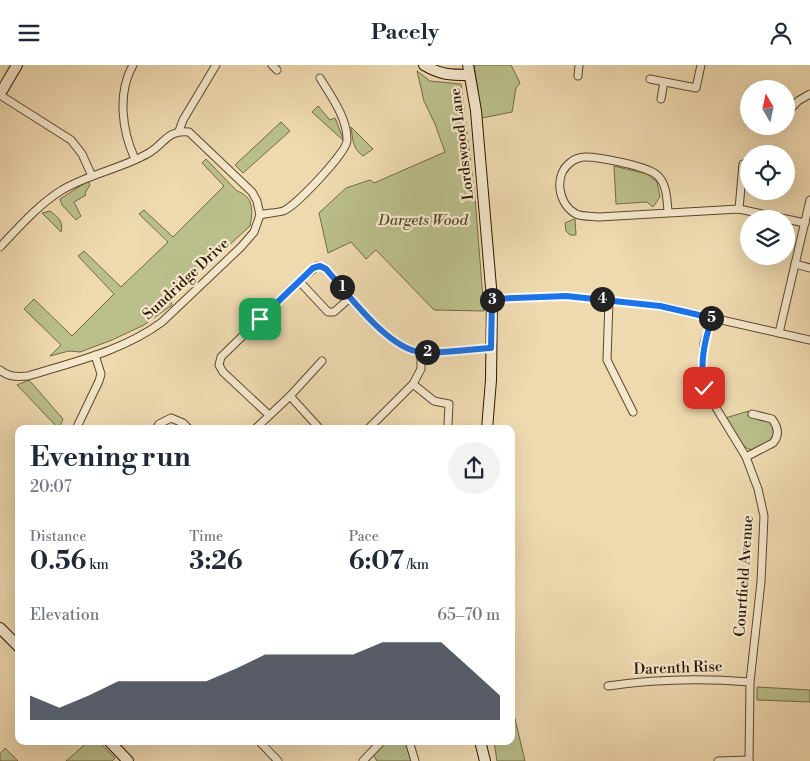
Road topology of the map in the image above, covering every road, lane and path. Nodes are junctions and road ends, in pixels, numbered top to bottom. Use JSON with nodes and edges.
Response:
{"nodes":[{"id":1,"x":17,"y":65,"type":"edge"},
{"id":2,"x":133,"y":65,"type":"edge"},
{"id":3,"x":216,"y":65,"type":"edge"},
{"id":4,"x":424,"y":65,"type":"edge"},
{"id":5,"x":579,"y":65,"type":"edge"},
{"id":6,"x":701,"y":65,"type":"edge"},
{"id":7,"x":468,"y":70,"type":"edge"},
{"id":8,"x":578,"y":76,"type":"dead end"},
{"id":9,"x":320,"y":78,"type":"dead end"},
{"id":10,"x":650,"y":79,"type":"dead end"},
{"id":11,"x":664,"y":82,"type":"junction"},
{"id":12,"x":0,"y":94,"type":"edge"},
{"id":13,"x":810,"y":94,"type":"edge"},
{"id":14,"x":662,"y":99,"type":"dead end"},
{"id":15,"x":795,"y":104,"type":"edge"},
{"id":16,"x":179,"y":131,"type":"junction"},
{"id":17,"x":135,"y":159,"type":"junction"},
{"id":18,"x":92,"y":176,"type":"junction"},
{"id":19,"x":741,"y":200,"type":"edge"},
{"id":20,"x":810,"y":200,"type":"edge"},
{"id":21,"x":740,"y":209,"type":"junction"},
{"id":22,"x":745,"y":210,"type":"edge"},
{"id":23,"x":668,"y":212,"type":"junction"},
{"id":24,"x":260,"y":215,"type":"junction"},
{"id":25,"x":795,"y":221,"type":"edge"},
{"id":26,"x":805,"y":223,"type":"junction"},
{"id":27,"x":0,"y":247,"type":"edge"},
{"id":28,"x":795,"y":264,"type":"joint"},
{"id":29,"x":795,"y":265,"type":"edge"},
{"id":30,"x":810,"y":268,"type":"edge"},
{"id":31,"x":299,"y":281,"type":"junction"},
{"id":32,"x":351,"y":297,"type":"junction"},
{"id":33,"x":492,"y":299,"type":"junction"},
{"id":34,"x":609,"y":300,"type":"junction"},
{"id":35,"x":712,"y":318,"type":"junction"},
{"id":36,"x":779,"y":333,"type":"junction"},
{"id":37,"x":810,"y":340,"type":"edge"},
{"id":38,"x":491,"y":348,"type":"junction"},
{"id":39,"x":421,"y":353,"type":"junction"},
{"id":40,"x":96,"y":355,"type":"junction"},
{"id":41,"x":322,"y":361,"type":"dead end"},
{"id":42,"x":0,"y":370,"type":"edge"},
{"id":43,"x":413,"y":383,"type":"junction"},
{"id":44,"x":290,"y":396,"type":"junction"},
{"id":45,"x":633,"y":412,"type":"dead end"},
{"id":46,"x":752,"y":414,"type":"dead end"},
{"id":47,"x":269,"y":415,"type":"junction"},
{"id":48,"x":448,"y":424,"type":"dead end"},
{"id":49,"x":78,"y":425,"type":"edge"},
{"id":50,"x":158,"y":425,"type":"edge"},
{"id":51,"x":185,"y":425,"type":"edge"},
{"id":52,"x":259,"y":425,"type":"edge"},
{"id":53,"x":316,"y":425,"type":"edge"},
{"id":54,"x":372,"y":425,"type":"edge"},
{"id":55,"x":487,"y":425,"type":"edge"},
{"id":56,"x":746,"y":457,"type":"junction"},
{"id":57,"x":0,"y":628,"type":"edge"},
{"id":58,"x":15,"y":643,"type":"edge"},
{"id":59,"x":750,"y":682,"type":"junction"},
{"id":60,"x":608,"y":686,"type":"dead end"},
{"id":61,"x":113,"y":745,"type":"edge"},
{"id":62,"x":264,"y":745,"type":"edge"},
{"id":63,"x":379,"y":745,"type":"edge"},
{"id":64,"x":410,"y":745,"type":"edge"},
{"id":65,"x":481,"y":745,"type":"edge"},
{"id":66,"x":368,"y":759,"type":"edge"},
{"id":67,"x":128,"y":761,"type":"edge"},
{"id":68,"x":278,"y":761,"type":"edge"},
{"id":69,"x":414,"y":761,"type":"edge"},
{"id":70,"x":485,"y":761,"type":"edge"},
{"id":71,"x":718,"y":761,"type":"edge"},
{"id":72,"x":749,"y":761,"type":"edge"}],
"edges":[{"from":1,"to":12,"type":"street"},
{"from":2,"to":17,"type":"street"},
{"from":3,"to":16,"type":"street"},
{"from":4,"to":7,"type":"street"},
{"from":5,"to":8,"type":"street"},
{"from":6,"to":11,"type":"street"},
{"from":7,"to":33,"type":"street","name":"Lordswood Lane"},
{"from":9,"to":24,"type":"street"},
{"from":10,"to":11,"type":"street"},
{"from":11,"to":14,"type":"street"},
{"from":12,"to":18,"type":"street"},
{"from":13,"to":15,"type":"street"},
{"from":16,"to":17,"type":"street"},
{"from":16,"to":24,"type":"street"},
{"from":17,"to":18,"type":"street"},
{"from":18,"to":27,"type":"street"},
{"from":19,"to":21,"type":"street"},
{"from":20,"to":26,"type":"street"},
{"from":21,"to":22,"type":"street"},
{"from":21,"to":23,"type":"street"},
{"from":23,"to":23,"type":"street"},
{"from":24,"to":40,"type":"street","name":"Sundridge Drive"},
{"from":25,"to":26,"type":"street"},
{"from":26,"to":28,"type":"street"},
{"from":28,"to":30,"type":"street"},
{"from":29,"to":36,"type":"street"},
{"from":31,"to":32,"type":"street"},
{"from":31,"to":32,"type":"street"},
{"from":31,"to":47,"type":"street"},
{"from":32,"to":39,"type":"street"},
{"from":33,"to":34,"type":"street"},
{"from":33,"to":38,"type":"street","name":"Lordswood Lane"},
{"from":34,"to":35,"type":"street"},
{"from":34,"to":45,"type":"street"},
{"from":35,"to":36,"type":"street"},
{"from":35,"to":56,"type":"street","name":"Courtfield Avenue"},
{"from":36,"to":37,"type":"street"},
{"from":38,"to":39,"type":"street"},
{"from":38,"to":55,"type":"street","name":"Lordswood Lane"},
{"from":39,"to":43,"type":"street"},
{"from":40,"to":42,"type":"street","name":"Sundridge Drive"},
{"from":40,"to":49,"type":"street"},
{"from":41,"to":44,"type":"street"},
{"from":43,"to":48,"type":"street"},
{"from":43,"to":54,"type":"street"},
{"from":44,"to":47,"type":"street"},
{"from":44,"to":53,"type":"street"},
{"from":46,"to":56,"type":"street"},
{"from":47,"to":52,"type":"street"},
{"from":50,"to":51,"type":"street"},
{"from":56,"to":59,"type":"street","name":"Courtfield Avenue"},
{"from":57,"to":58,"type":"street"},
{"from":59,"to":60,"type":"street","name":"Darenth Rise"},
{"from":59,"to":72,"type":"street","name":"Courtfield Avenue"},
{"from":61,"to":67,"type":"street"},
{"from":62,"to":68,"type":"street"},
{"from":63,"to":66,"type":"street"},
{"from":64,"to":69,"type":"street"},
{"from":65,"to":70,"type":"street"},
{"from":71,"to":72,"type":"street"}]}
